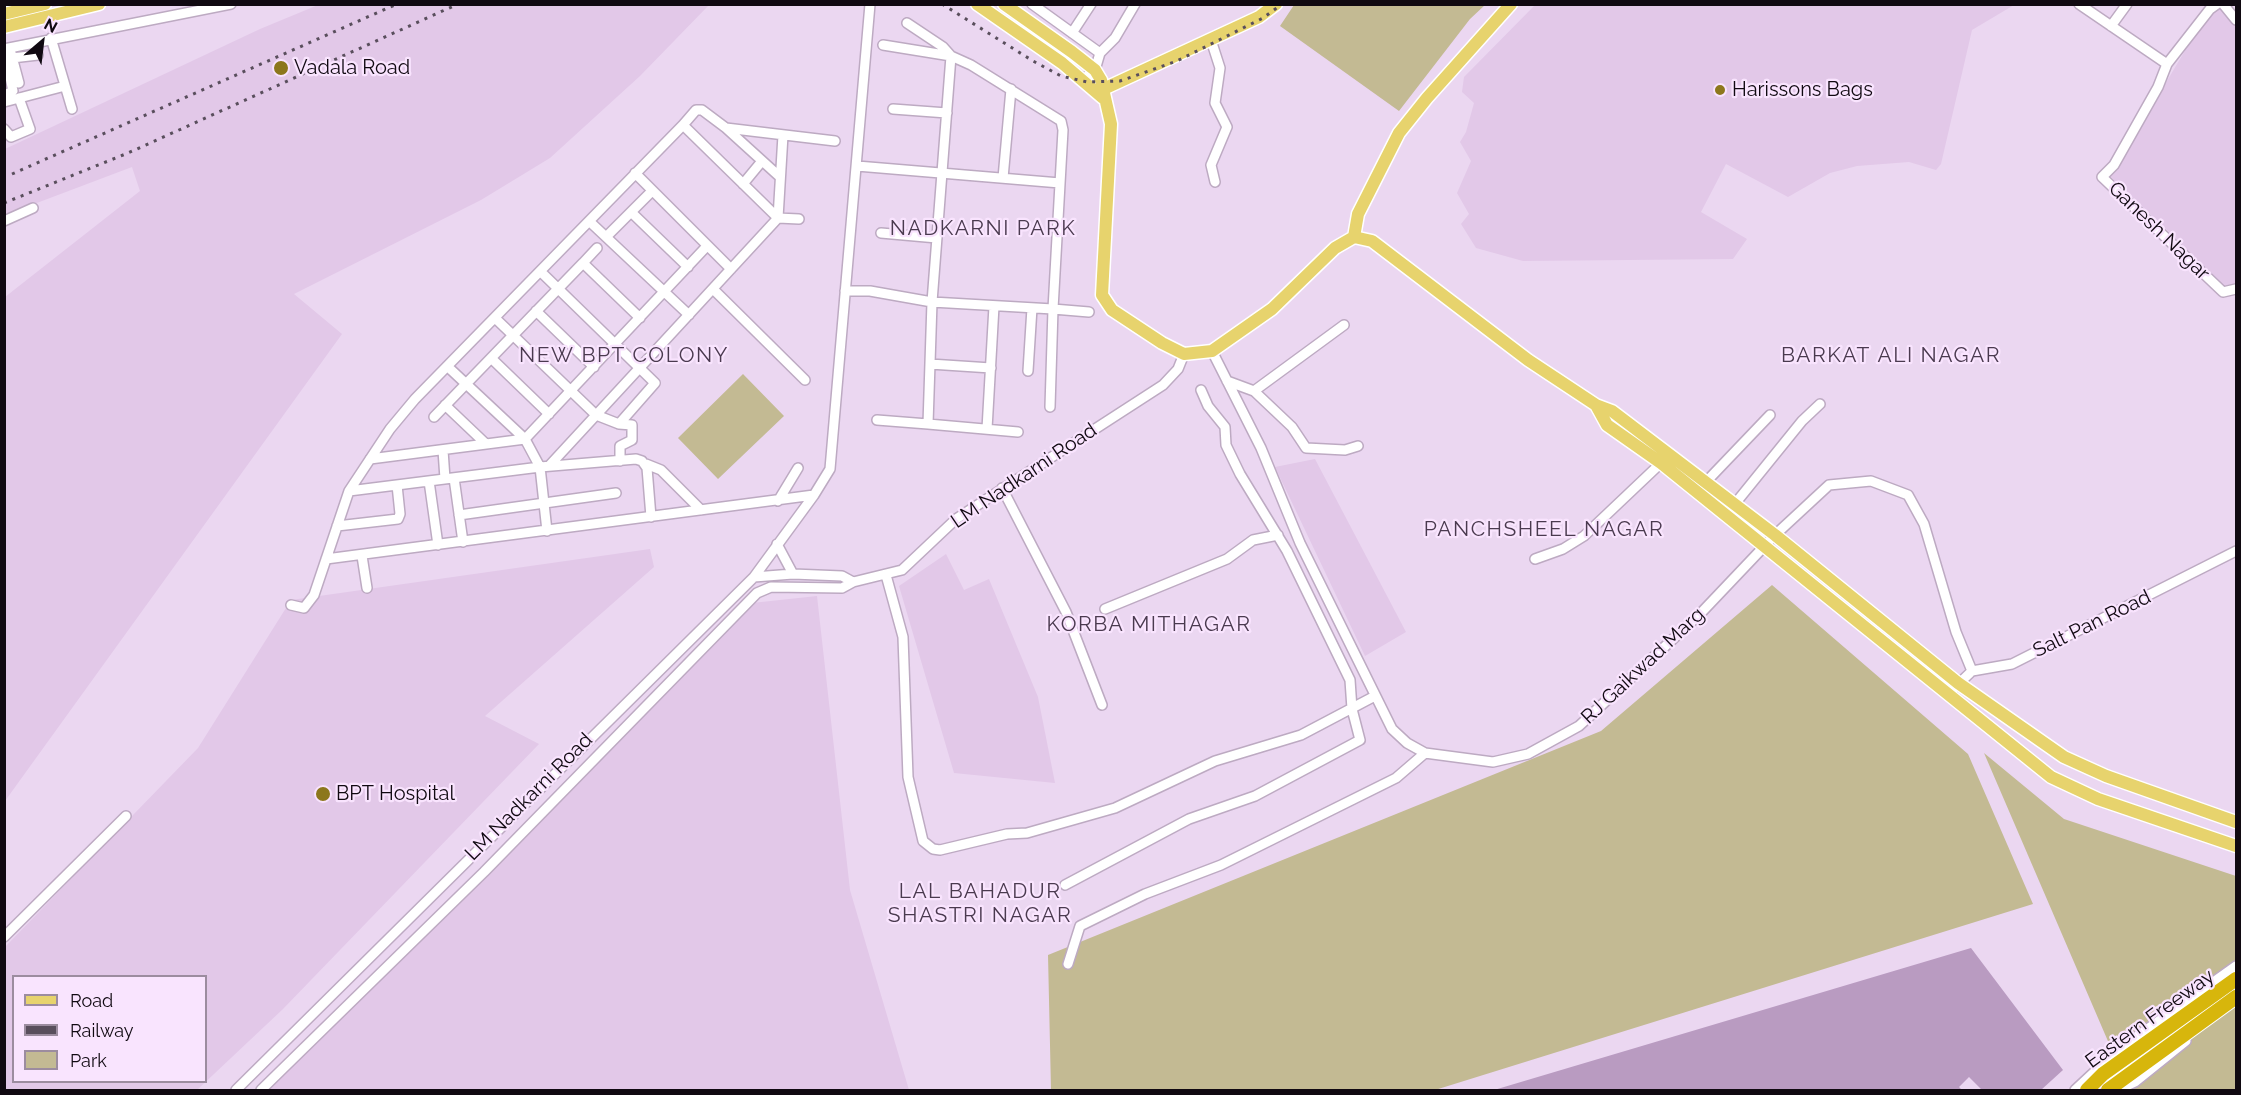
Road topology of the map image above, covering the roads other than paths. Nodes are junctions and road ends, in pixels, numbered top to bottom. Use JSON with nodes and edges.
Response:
{"nodes":[{"id":1,"x":13,"y":4,"type":"edge"},
{"id":2,"x":45,"y":4,"type":"edge"},
{"id":3,"x":99,"y":4,"type":"edge"},
{"id":4,"x":231,"y":4,"type":"edge"},
{"id":5,"x":870,"y":4,"type":"edge"},
{"id":6,"x":977,"y":4,"type":"edge"},
{"id":7,"x":1004,"y":4,"type":"edge"},
{"id":8,"x":1032,"y":4,"type":"edge"},
{"id":9,"x":1090,"y":4,"type":"edge"},
{"id":10,"x":1129,"y":4,"type":"edge"},
{"id":11,"x":1135,"y":4,"type":"edge"},
{"id":12,"x":1276,"y":4,"type":"edge"},
{"id":13,"x":1511,"y":4,"type":"edge"},
{"id":14,"x":2079,"y":4,"type":"edge"},
{"id":15,"x":2127,"y":4,"type":"edge"},
{"id":16,"x":2217,"y":4,"type":"edge"},
{"id":17,"x":2223,"y":4,"type":"edge"},
{"id":18,"x":4,"y":7,"type":"edge"},
{"id":19,"x":4,"y":14,"type":"edge"},
{"id":20,"x":2236,"y":20,"type":"edge"},
{"id":21,"x":907,"y":23,"type":"dead end"},
{"id":22,"x":2111,"y":26,"type":"junction"},
{"id":23,"x":4,"y":27,"type":"edge"},
{"id":24,"x":1072,"y":33,"type":"junction"},
{"id":25,"x":51,"y":39,"type":"junction"},
{"id":26,"x":1211,"y":40,"type":"junction"},
{"id":27,"x":883,"y":45,"type":"dead end"},
{"id":28,"x":1098,"y":52,"type":"junction"},
{"id":29,"x":7,"y":53,"type":"edge"},
{"id":30,"x":38,"y":55,"type":"dead end"},
{"id":31,"x":951,"y":56,"type":"junction"},
{"id":32,"x":2167,"y":64,"type":"junction"},
{"id":33,"x":1095,"y":70,"type":"junction"},
{"id":34,"x":1082,"y":80,"type":"junction"},
{"id":35,"x":19,"y":83,"type":"dead end"},
{"id":36,"x":65,"y":86,"type":"junction"},
{"id":37,"x":1011,"y":89,"type":"junction"},
{"id":38,"x":4,"y":94,"type":"edge"},
{"id":39,"x":1102,"y":94,"type":"junction"},
{"id":40,"x":19,"y":98,"type":"junction"},
{"id":41,"x":4,"y":102,"type":"edge"},
{"id":42,"x":72,"y":109,"type":"dead end"},
{"id":43,"x":893,"y":109,"type":"dead end"},
{"id":44,"x":947,"y":113,"type":"junction"},
{"id":45,"x":683,"y":125,"type":"junction"},
{"id":46,"x":4,"y":129,"type":"edge"},
{"id":47,"x":726,"y":129,"type":"junction"},
{"id":48,"x":783,"y":135,"type":"junction"},
{"id":49,"x":835,"y":141,"type":"dead end"},
{"id":50,"x":762,"y":161,"type":"junction"},
{"id":51,"x":856,"y":166,"type":"junction"},
{"id":52,"x":634,"y":173,"type":"junction"},
{"id":53,"x":942,"y":173,"type":"junction"},
{"id":54,"x":780,"y":177,"type":"junction"},
{"id":55,"x":1003,"y":178,"type":"junction"},
{"id":56,"x":1215,"y":182,"type":"dead end"},
{"id":57,"x":1060,"y":183,"type":"junction"},
{"id":58,"x":743,"y":184,"type":"junction"},
{"id":59,"x":652,"y":191,"type":"junction"},
{"id":60,"x":33,"y":207,"type":"dead end"},
{"id":61,"x":631,"y":212,"type":"junction"},
{"id":62,"x":778,"y":218,"type":"junction"},
{"id":63,"x":799,"y":219,"type":"dead end"},
{"id":64,"x":4,"y":221,"type":"edge"},
{"id":65,"x":589,"y":221,"type":"junction"},
{"id":66,"x":881,"y":233,"type":"dead end"},
{"id":67,"x":606,"y":237,"type":"junction"},
{"id":68,"x":1354,"y":237,"type":"junction"},
{"id":69,"x":937,"y":238,"type":"junction"},
{"id":70,"x":707,"y":246,"type":"junction"},
{"id":71,"x":597,"y":248,"type":"dead end"},
{"id":72,"x":583,"y":263,"type":"junction"},
{"id":73,"x":688,"y":267,"type":"junction"},
{"id":74,"x":731,"y":269,"type":"junction"},
{"id":75,"x":541,"y":272,"type":"junction"},
{"id":76,"x":558,"y":288,"type":"junction"},
{"id":77,"x":713,"y":289,"type":"junction"},
{"id":78,"x":2236,"y":289,"type":"edge"},
{"id":79,"x":845,"y":291,"type":"junction"},
{"id":80,"x":665,"y":292,"type":"junction"},
{"id":81,"x":932,"y":302,"type":"junction"},
{"id":82,"x":994,"y":306,"type":"junction"},
{"id":83,"x":1032,"y":308,"type":"junction"},
{"id":84,"x":1053,"y":309,"type":"junction"},
{"id":85,"x":536,"y":311,"type":"junction"},
{"id":86,"x":1089,"y":312,"type":"dead end"},
{"id":87,"x":689,"y":315,"type":"junction"},
{"id":88,"x":495,"y":318,"type":"junction"},
{"id":89,"x":640,"y":318,"type":"junction"},
{"id":90,"x":1344,"y":325,"type":"dead end"},
{"id":91,"x":513,"y":335,"type":"junction"},
{"id":92,"x":615,"y":344,"type":"junction"},
{"id":93,"x":1212,"y":351,"type":"junction"},
{"id":94,"x":1184,"y":354,"type":"junction"},
{"id":95,"x":491,"y":358,"type":"junction"},
{"id":96,"x":930,"y":364,"type":"junction"},
{"id":97,"x":447,"y":366,"type":"junction"},
{"id":98,"x":594,"y":366,"type":"junction"},
{"id":99,"x":640,"y":368,"type":"junction"},
{"id":100,"x":991,"y":368,"type":"junction"},
{"id":101,"x":1028,"y":371,"type":"dead end"},
{"id":102,"x":805,"y":380,"type":"dead end"},
{"id":103,"x":1227,"y":381,"type":"junction"},
{"id":104,"x":466,"y":384,"type":"junction"},
{"id":105,"x":1201,"y":390,"type":"dead end"},
{"id":106,"x":1254,"y":391,"type":"junction"},
{"id":107,"x":570,"y":392,"type":"junction"},
{"id":108,"x":1820,"y":404,"type":"dead end"},
{"id":109,"x":445,"y":405,"type":"junction"},
{"id":110,"x":1596,"y":405,"type":"junction"},
{"id":111,"x":1050,"y":407,"type":"dead end"},
{"id":112,"x":549,"y":414,"type":"junction"},
{"id":113,"x":596,"y":415,"type":"junction"},
{"id":114,"x":1770,"y":415,"type":"dead end"},
{"id":115,"x":434,"y":417,"type":"dead end"},
{"id":116,"x":876,"y":420,"type":"dead end"},
{"id":117,"x":618,"y":424,"type":"junction"},
{"id":118,"x":928,"y":424,"type":"junction"},
{"id":119,"x":987,"y":429,"type":"junction"},
{"id":120,"x":1018,"y":432,"type":"dead end"},
{"id":121,"x":525,"y":439,"type":"junction"},
{"id":122,"x":486,"y":444,"type":"junction"},
{"id":123,"x":1358,"y":446,"type":"dead end"},
{"id":124,"x":442,"y":450,"type":"junction"},
{"id":125,"x":370,"y":459,"type":"junction"},
{"id":126,"x":620,"y":461,"type":"junction"},
{"id":127,"x":1661,"y":463,"type":"junction"},
{"id":128,"x":646,"y":464,"type":"junction"},
{"id":129,"x":544,"y":466,"type":"junction"},
{"id":130,"x":798,"y":468,"type":"dead end"},
{"id":131,"x":449,"y":478,"type":"junction"},
{"id":132,"x":429,"y":481,"type":"junction"},
{"id":133,"x":1704,"y":484,"type":"junction"},
{"id":134,"x":397,"y":485,"type":"junction"},
{"id":135,"x":1002,"y":488,"type":"junction"},
{"id":136,"x":349,"y":491,"type":"junction"},
{"id":137,"x":616,"y":493,"type":"dead end"},
{"id":138,"x":814,"y":495,"type":"junction"},
{"id":139,"x":778,"y":501,"type":"junction"},
{"id":140,"x":544,"y":503,"type":"junction"},
{"id":141,"x":1734,"y":505,"type":"junction"},
{"id":142,"x":701,"y":510,"type":"junction"},
{"id":143,"x":459,"y":514,"type":"junction"},
{"id":144,"x":651,"y":517,"type":"junction"},
{"id":145,"x":337,"y":526,"type":"junction"},
{"id":146,"x":547,"y":531,"type":"junction"},
{"id":147,"x":1278,"y":535,"type":"junction"},
{"id":148,"x":1775,"y":535,"type":"junction"},
{"id":149,"x":463,"y":542,"type":"junction"},
{"id":150,"x":777,"y":544,"type":"junction"},
{"id":151,"x":438,"y":545,"type":"junction"},
{"id":152,"x":1765,"y":546,"type":"junction"},
{"id":153,"x":2236,"y":551,"type":"edge"},
{"id":154,"x":362,"y":556,"type":"junction"},
{"id":155,"x":326,"y":559,"type":"junction"},
{"id":156,"x":1535,"y":559,"type":"dead end"},
{"id":157,"x":793,"y":574,"type":"junction"},
{"id":158,"x":886,"y":575,"type":"junction"},
{"id":159,"x":754,"y":577,"type":"junction"},
{"id":160,"x":853,"y":582,"type":"junction"},
{"id":161,"x":367,"y":588,"type":"dead end"},
{"id":162,"x":764,"y":588,"type":"junction"},
{"id":163,"x":291,"y":605,"type":"dead end"},
{"id":164,"x":1105,"y":609,"type":"dead end"},
{"id":165,"x":705,"y":626,"type":"junction"},
{"id":166,"x":716,"y":635,"type":"junction"},
{"id":167,"x":1972,"y":671,"type":"junction"},
{"id":168,"x":1958,"y":683,"type":"junction"},
{"id":169,"x":1949,"y":693,"type":"junction"},
{"id":170,"x":1375,"y":696,"type":"junction"},
{"id":171,"x":1102,"y":705,"type":"dead end"},
{"id":172,"x":1352,"y":709,"type":"junction"},
{"id":173,"x":1425,"y":753,"type":"junction"},
{"id":174,"x":126,"y":816,"type":"dead end"},
{"id":175,"x":2236,"y":822,"type":"edge"},
{"id":176,"x":2236,"y":846,"type":"edge"},
{"id":177,"x":1065,"y":885,"type":"dead end"},
{"id":178,"x":4,"y":937,"type":"edge"},
{"id":179,"x":1068,"y":964,"type":"dead end"},
{"id":180,"x":2236,"y":966,"type":"edge"},
{"id":181,"x":2236,"y":979,"type":"edge"},
{"id":182,"x":2236,"y":997,"type":"edge"},
{"id":183,"x":2236,"y":1004,"type":"edge"},
{"id":184,"x":2118,"y":1050,"type":"junction"},
{"id":185,"x":2135,"y":1082,"type":"junction"},
{"id":186,"x":236,"y":1090,"type":"edge"},
{"id":187,"x":261,"y":1090,"type":"edge"},
{"id":188,"x":2075,"y":1090,"type":"edge"},
{"id":189,"x":2087,"y":1090,"type":"edge"},
{"id":190,"x":2108,"y":1090,"type":"edge"},
{"id":191,"x":2119,"y":1090,"type":"edge"}],
"edges":[{"from":1,"to":18,"type":"street"},
{"from":2,"to":19,"type":"main road"},
{"from":3,"to":23,"type":"main road"},
{"from":4,"to":25,"type":"street"},
{"from":5,"to":51,"type":"street"},
{"from":6,"to":34,"type":"main road"},
{"from":7,"to":33,"type":"main road"},
{"from":8,"to":24,"type":"street"},
{"from":9,"to":24,"type":"street"},
{"from":10,"to":28,"type":"street"},
{"from":11,"to":28,"type":"street"},
{"from":12,"to":26,"type":"main road"},
{"from":13,"to":68,"type":"main road"},
{"from":14,"to":22,"type":"street"},
{"from":15,"to":22,"type":"street"},
{"from":16,"to":32,"type":"street"},
{"from":17,"to":20,"type":"street"},
{"from":21,"to":31,"type":"street"},
{"from":22,"to":32,"type":"street"},
{"from":24,"to":28,"type":"street"},
{"from":25,"to":29,"type":"street"},
{"from":25,"to":36,"type":"street"},
{"from":26,"to":39,"type":"main road"},
{"from":26,"to":56,"type":"street"},
{"from":27,"to":31,"type":"street"},
{"from":28,"to":33,"type":"street"},
{"from":29,"to":30,"type":"street"},
{"from":29,"to":35,"type":"street"},
{"from":29,"to":38,"type":"street"},
{"from":31,"to":37,"type":"street"},
{"from":31,"to":44,"type":"street"},
{"from":32,"to":78,"type":"street","name":"Ganesh Nagar"},
{"from":33,"to":34,"type":"street"},
{"from":33,"to":39,"type":"main road"},
{"from":34,"to":39,"type":"main road"},
{"from":36,"to":40,"type":"street"},
{"from":36,"to":42,"type":"street"},
{"from":37,"to":55,"type":"street"},
{"from":37,"to":57,"type":"street"},
{"from":39,"to":94,"type":"main road"},
{"from":40,"to":41,"type":"street"},
{"from":40,"to":46,"type":"street"},
{"from":43,"to":44,"type":"street"},
{"from":44,"to":53,"type":"street"},
{"from":45,"to":47,"type":"street"},
{"from":45,"to":52,"type":"street"},
{"from":45,"to":58,"type":"street"},
{"from":47,"to":48,"type":"street"},
{"from":47,"to":50,"type":"street"},
{"from":48,"to":49,"type":"street"},
{"from":48,"to":54,"type":"street"},
{"from":50,"to":54,"type":"street"},
{"from":50,"to":58,"type":"street"},
{"from":51,"to":53,"type":"street"},
{"from":51,"to":79,"type":"street"},
{"from":52,"to":59,"type":"street"},
{"from":52,"to":65,"type":"street"},
{"from":53,"to":55,"type":"street"},
{"from":53,"to":69,"type":"street"},
{"from":54,"to":62,"type":"street"},
{"from":55,"to":57,"type":"street"},
{"from":57,"to":84,"type":"street"},
{"from":58,"to":62,"type":"street"},
{"from":59,"to":61,"type":"street"},
{"from":59,"to":70,"type":"street"},
{"from":60,"to":64,"type":"street"},
{"from":61,"to":67,"type":"street"},
{"from":61,"to":73,"type":"street"},
{"from":62,"to":63,"type":"street"},
{"from":62,"to":74,"type":"street"},
{"from":65,"to":67,"type":"street"},
{"from":65,"to":75,"type":"street"},
{"from":66,"to":69,"type":"street"},
{"from":67,"to":80,"type":"street"},
{"from":68,"to":93,"type":"main road"},
{"from":68,"to":110,"type":"main road"},
{"from":69,"to":81,"type":"street"},
{"from":70,"to":73,"type":"street"},
{"from":70,"to":74,"type":"street"},
{"from":71,"to":72,"type":"street"},
{"from":72,"to":76,"type":"street"},
{"from":72,"to":89,"type":"street"},
{"from":73,"to":80,"type":"street"},
{"from":74,"to":77,"type":"street"},
{"from":75,"to":76,"type":"street"},
{"from":75,"to":88,"type":"street"},
{"from":76,"to":85,"type":"street"},
{"from":76,"to":92,"type":"street"},
{"from":77,"to":87,"type":"street"},
{"from":77,"to":102,"type":"street"},
{"from":79,"to":81,"type":"street"},
{"from":79,"to":138,"type":"street"},
{"from":80,"to":87,"type":"street"},
{"from":80,"to":89,"type":"street"},
{"from":81,"to":82,"type":"street"},
{"from":81,"to":96,"type":"street"},
{"from":82,"to":83,"type":"street"},
{"from":82,"to":100,"type":"street"},
{"from":83,"to":84,"type":"street"},
{"from":83,"to":101,"type":"street"},
{"from":84,"to":86,"type":"street"},
{"from":84,"to":111,"type":"street"},
{"from":85,"to":91,"type":"street"},
{"from":85,"to":98,"type":"street"},
{"from":87,"to":99,"type":"street"},
{"from":88,"to":91,"type":"street"},
{"from":88,"to":97,"type":"street"},
{"from":89,"to":92,"type":"street"},
{"from":90,"to":106,"type":"street"},
{"from":91,"to":95,"type":"street"},
{"from":91,"to":107,"type":"street"},
{"from":92,"to":98,"type":"street"},
{"from":92,"to":99,"type":"street"},
{"from":93,"to":94,"type":"main road"},
{"from":93,"to":103,"type":"street","name":"RJ Gaikwad Marg"},
{"from":94,"to":135,"type":"street","name":"LM Nadkarni Road"},
{"from":95,"to":104,"type":"street"},
{"from":95,"to":112,"type":"street"},
{"from":96,"to":100,"type":"street"},
{"from":96,"to":118,"type":"street"},
{"from":97,"to":104,"type":"street"},
{"from":97,"to":125,"type":"street"},
{"from":98,"to":107,"type":"street"},
{"from":99,"to":113,"type":"street"},
{"from":99,"to":117,"type":"street"},
{"from":100,"to":119,"type":"street"},
{"from":103,"to":106,"type":"street"},
{"from":103,"to":170,"type":"street","name":"RJ Gaikwad Marg"},
{"from":104,"to":109,"type":"street"},
{"from":104,"to":121,"type":"street"},
{"from":105,"to":147,"type":"street"},
{"from":106,"to":123,"type":"street"},
{"from":107,"to":112,"type":"street"},
{"from":107,"to":113,"type":"street"},
{"from":108,"to":141,"type":"street"},
{"from":109,"to":115,"type":"street"},
{"from":109,"to":122,"type":"street"},
{"from":110,"to":127,"type":"main road"},
{"from":110,"to":133,"type":"main road"},
{"from":112,"to":121,"type":"street"},
{"from":113,"to":117,"type":"street"},
{"from":113,"to":129,"type":"street"},
{"from":114,"to":133,"type":"street"},
{"from":116,"to":118,"type":"street"},
{"from":117,"to":126,"type":"street"},
{"from":118,"to":119,"type":"street"},
{"from":119,"to":120,"type":"street"},
{"from":121,"to":122,"type":"street"},
{"from":121,"to":129,"type":"street"},
{"from":122,"to":124,"type":"street"},
{"from":124,"to":125,"type":"street"},
{"from":124,"to":131,"type":"street"},
{"from":125,"to":136,"type":"street"},
{"from":126,"to":128,"type":"street"},
{"from":126,"to":129,"type":"street"},
{"from":127,"to":152,"type":"main road"},
{"from":127,"to":156,"type":"street"},
{"from":128,"to":142,"type":"street"},
{"from":128,"to":144,"type":"street"},
{"from":129,"to":131,"type":"street"},
{"from":129,"to":140,"type":"street"},
{"from":130,"to":139,"type":"street"},
{"from":131,"to":132,"type":"street"},
{"from":131,"to":143,"type":"street"},
{"from":132,"to":134,"type":"street"},
{"from":132,"to":151,"type":"street"},
{"from":133,"to":141,"type":"main road"},
{"from":134,"to":136,"type":"street"},
{"from":134,"to":145,"type":"street"},
{"from":135,"to":158,"type":"street","name":"LM Nadkarni Road"},
{"from":135,"to":171,"type":"street"},
{"from":136,"to":145,"type":"street"},
{"from":137,"to":140,"type":"street"},
{"from":138,"to":139,"type":"street"},
{"from":138,"to":150,"type":"street"},
{"from":139,"to":142,"type":"street"},
{"from":140,"to":143,"type":"street"},
{"from":140,"to":146,"type":"street"},
{"from":141,"to":148,"type":"main road"},
{"from":142,"to":144,"type":"street"},
{"from":143,"to":149,"type":"street"},
{"from":144,"to":146,"type":"street"},
{"from":145,"to":155,"type":"street"},
{"from":146,"to":149,"type":"street"},
{"from":147,"to":164,"type":"street"},
{"from":147,"to":172,"type":"street"},
{"from":148,"to":152,"type":"street","name":"RJ Gaikwad Marg"},
{"from":148,"to":167,"type":"street","name":"RJ Gaikwad Marg"},
{"from":148,"to":168,"type":"main road"},
{"from":149,"to":151,"type":"street"},
{"from":150,"to":157,"type":"street"},
{"from":150,"to":159,"type":"street"},
{"from":151,"to":154,"type":"street"},
{"from":152,"to":169,"type":"main road"},
{"from":152,"to":173,"type":"street","name":"RJ Gaikwad Marg"},
{"from":153,"to":167,"type":"street","name":"Salt Pan Road"},
{"from":154,"to":155,"type":"street"},
{"from":154,"to":161,"type":"street"},
{"from":155,"to":163,"type":"street"},
{"from":157,"to":159,"type":"street","name":"LM Nadkarni Road"},
{"from":157,"to":160,"type":"street","name":"LM Nadkarni Road"},
{"from":158,"to":160,"type":"street","name":"LM Nadkarni Road"},
{"from":158,"to":172,"type":"street"},
{"from":159,"to":162,"type":"street"},
{"from":159,"to":165,"type":"street","name":"LM Nadkarni Road"},
{"from":160,"to":162,"type":"street","name":"LM Nadkarni Road"},
{"from":162,"to":166,"type":"street","name":"LM Nadkarni Road"},
{"from":165,"to":166,"type":"street"},
{"from":165,"to":186,"type":"street","name":"LM Nadkarni Road"},
{"from":166,"to":187,"type":"street","name":"LM Nadkarni Road"},
{"from":167,"to":168,"type":"street"},
{"from":168,"to":169,"type":"street"},
{"from":168,"to":175,"type":"main road"},
{"from":169,"to":176,"type":"main road"},
{"from":170,"to":172,"type":"street"},
{"from":170,"to":173,"type":"street","name":"RJ Gaikwad Marg"},
{"from":172,"to":177,"type":"street"},
{"from":173,"to":179,"type":"street"},
{"from":174,"to":178,"type":"street"},
{"from":180,"to":184,"type":"street"},
{"from":181,"to":189,"type":"highway","name":"Eastern Freeway","bridge":true},
{"from":182,"to":190,"type":"highway","name":"Eastern Freeway","bridge":true},
{"from":183,"to":185,"type":"street"},
{"from":184,"to":185,"type":"street"},
{"from":184,"to":188,"type":"street"},
{"from":185,"to":191,"type":"street"}]}
